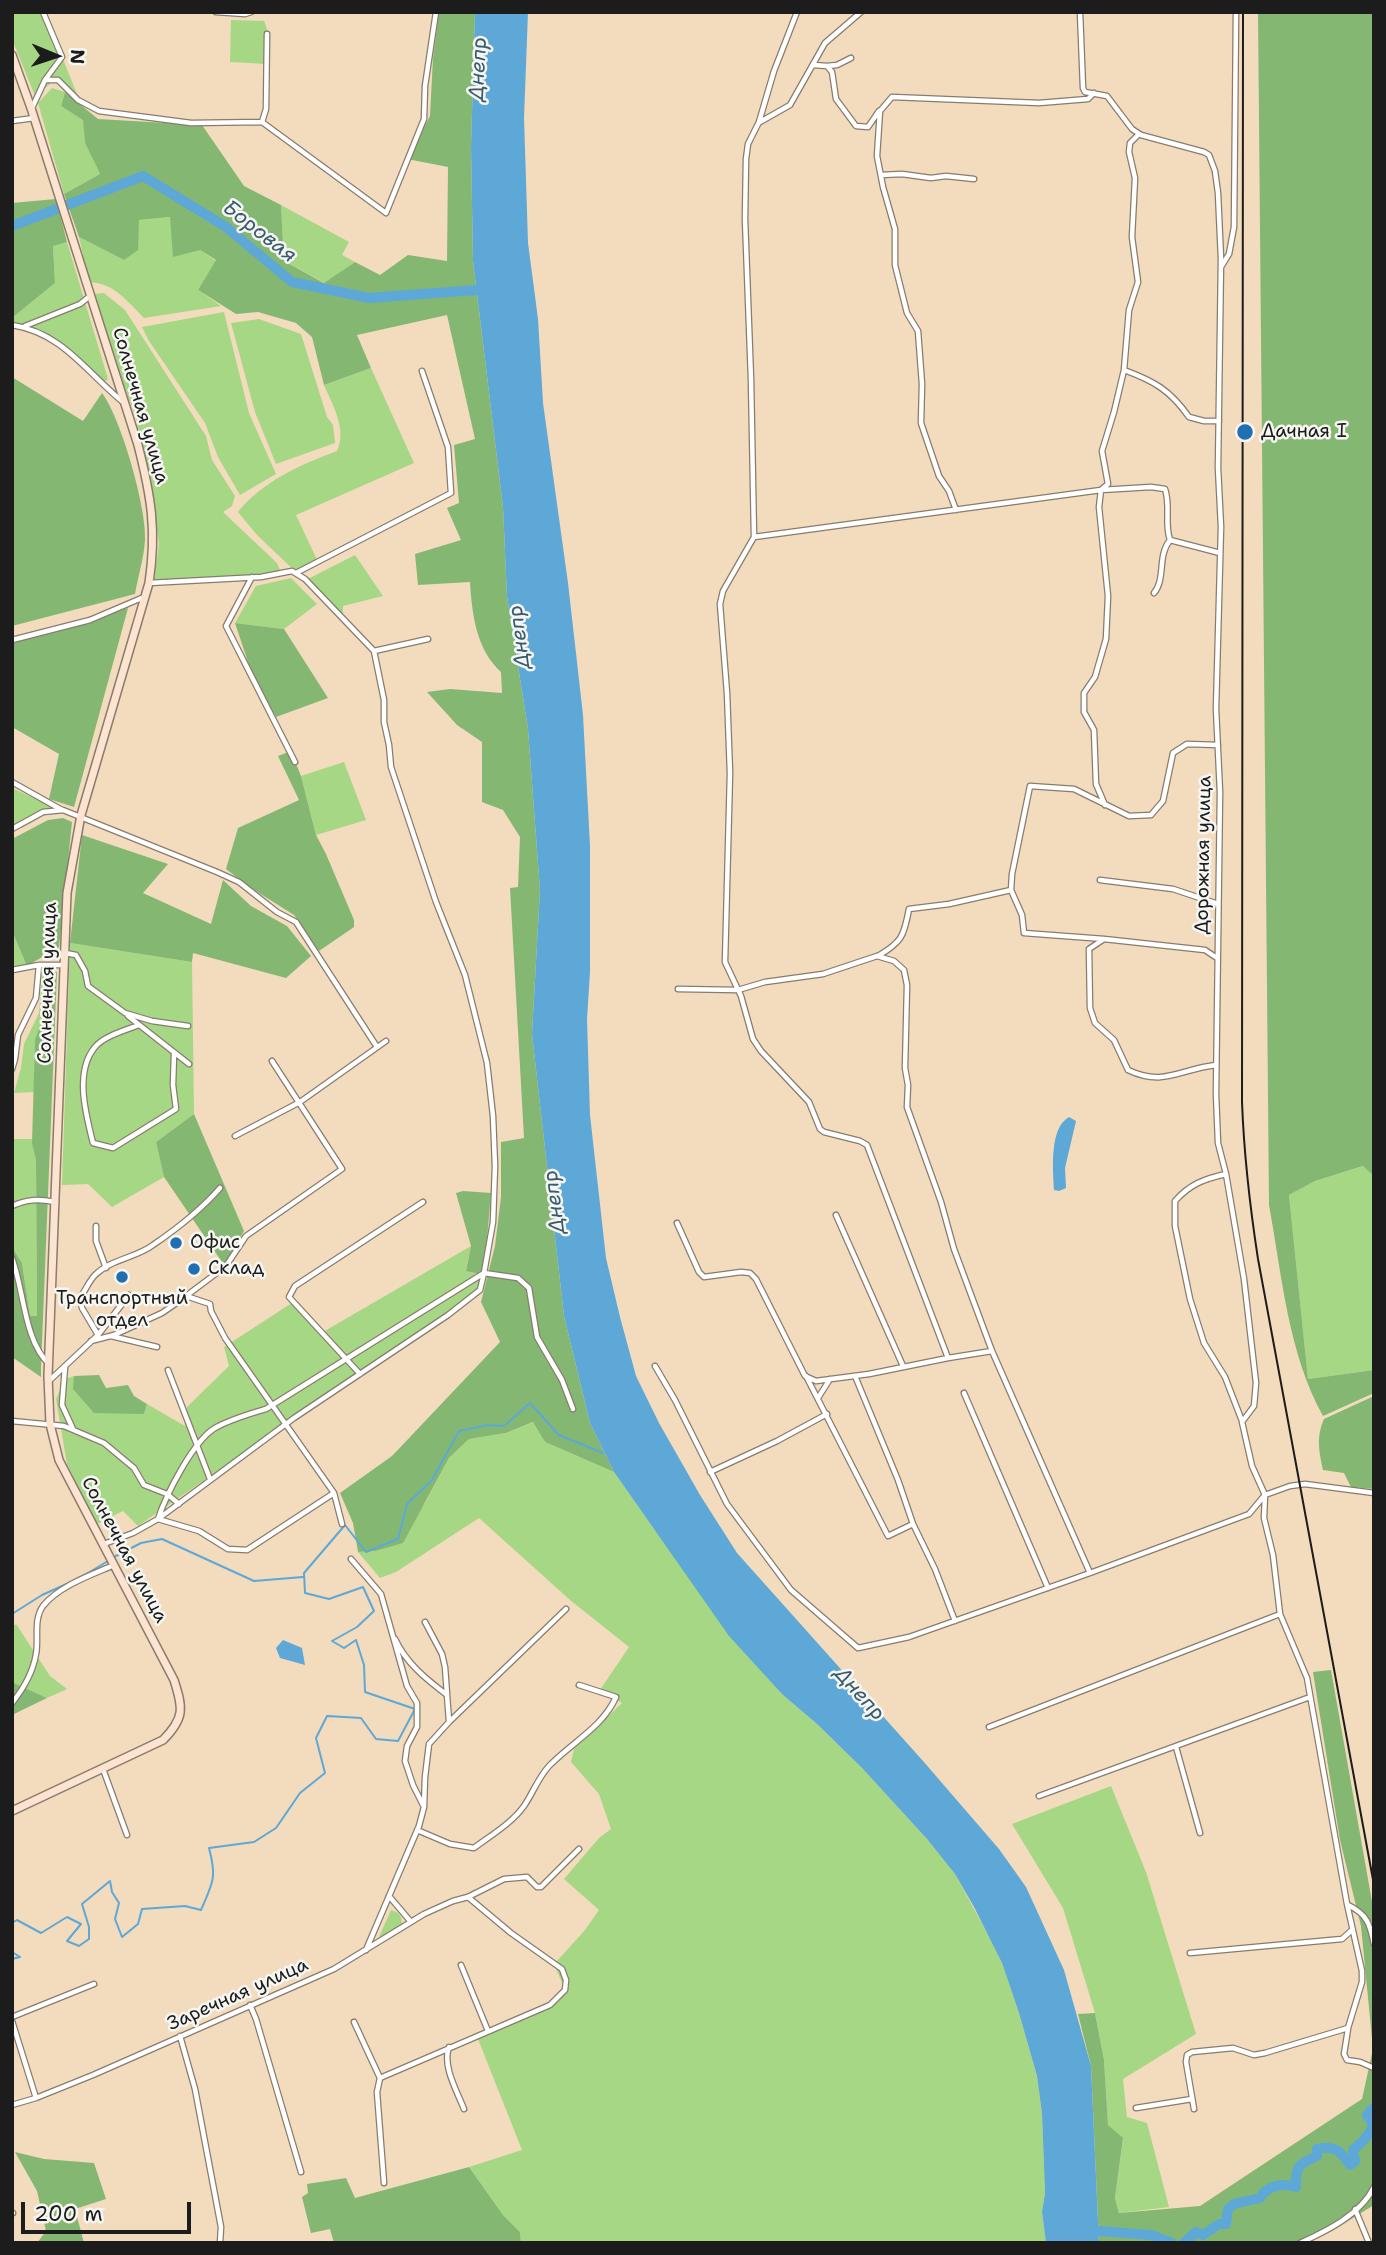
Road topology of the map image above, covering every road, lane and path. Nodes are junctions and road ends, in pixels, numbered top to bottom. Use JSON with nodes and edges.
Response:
{"nodes":[{"id":1,"x":43,"y":12,"type":"edge"},
{"id":2,"x":216,"y":12,"type":"edge"},
{"id":3,"x":251,"y":12,"type":"edge"},
{"id":4,"x":436,"y":12,"type":"edge"},
{"id":5,"x":797,"y":12,"type":"edge"},
{"id":6,"x":861,"y":12,"type":"edge"},
{"id":7,"x":1080,"y":12,"type":"edge"},
{"id":8,"x":1236,"y":12,"type":"edge"},
{"id":9,"x":267,"y":34,"type":"dead end"},
{"id":10,"x":12,"y":55,"type":"edge"},
{"id":11,"x":851,"y":58,"type":"dead end"},
{"id":12,"x":814,"y":65,"type":"junction"},
{"id":13,"x":827,"y":66,"type":"junction"},
{"id":14,"x":45,"y":80,"type":"junction"},
{"id":15,"x":1094,"y":93,"type":"junction"},
{"id":16,"x":31,"y":108,"type":"junction"},
{"id":17,"x":880,"y":111,"type":"junction"},
{"id":18,"x":34,"y":118,"type":"junction"},
{"id":19,"x":12,"y":121,"type":"edge"},
{"id":20,"x":262,"y":122,"type":"junction"},
{"id":21,"x":759,"y":122,"type":"junction"},
{"id":22,"x":1139,"y":134,"type":"junction"},
{"id":23,"x":881,"y":175,"type":"junction"},
{"id":24,"x":974,"y":179,"type":"dead end"},
{"id":25,"x":1221,"y":267,"type":"junction"},
{"id":26,"x":90,"y":296,"type":"junction"},
{"id":27,"x":12,"y":325,"type":"edge"},
{"id":28,"x":24,"y":327,"type":"junction"},
{"id":29,"x":1124,"y":370,"type":"junction"},
{"id":30,"x":422,"y":371,"type":"dead end"},
{"id":31,"x":124,"y":402,"type":"junction"},
{"id":32,"x":1219,"y":421,"type":"junction"},
{"id":33,"x":1101,"y":490,"type":"junction"},
{"id":34,"x":956,"y":510,"type":"junction"},
{"id":35,"x":754,"y":537,"type":"junction"},
{"id":36,"x":1170,"y":540,"type":"junction"},
{"id":37,"x":1220,"y":554,"type":"junction"},
{"id":38,"x":296,"y":573,"type":"junction"},
{"id":39,"x":252,"y":577,"type":"junction"},
{"id":40,"x":149,"y":583,"type":"junction"},
{"id":41,"x":1154,"y":593,"type":"dead end"},
{"id":42,"x":144,"y":597,"type":"junction"},
{"id":43,"x":12,"y":639,"type":"edge"},
{"id":44,"x":428,"y":639,"type":"dead end"},
{"id":45,"x":374,"y":651,"type":"junction"},
{"id":46,"x":1218,"y":745,"type":"junction"},
{"id":47,"x":295,"y":762,"type":"dead end"},
{"id":48,"x":12,"y":782,"type":"edge"},
{"id":49,"x":1105,"y":805,"type":"junction"},
{"id":50,"x":63,"y":810,"type":"junction"},
{"id":51,"x":80,"y":819,"type":"junction"},
{"id":52,"x":14,"y":826,"type":"edge"},
{"id":53,"x":1100,"y":880,"type":"dead end"},
{"id":54,"x":1011,"y":890,"type":"junction"},
{"id":55,"x":1218,"y":904,"type":"junction"},
{"id":56,"x":1104,"y":939,"type":"junction"},
{"id":57,"x":65,"y":953,"type":"junction"},
{"id":58,"x":877,"y":956,"type":"junction"},
{"id":59,"x":1217,"y":958,"type":"junction"},
{"id":60,"x":38,"y":965,"type":"junction"},
{"id":61,"x":65,"y":965,"type":"junction"},
{"id":62,"x":12,"y":970,"type":"edge"},
{"id":63,"x":678,"y":989,"type":"dead end"},
{"id":64,"x":738,"y":990,"type":"junction"},
{"id":65,"x":125,"y":1013,"type":"junction"},
{"id":66,"x":139,"y":1025,"type":"junction"},
{"id":67,"x":188,"y":1026,"type":"dead end"},
{"id":68,"x":386,"y":1041,"type":"dead end"},
{"id":69,"x":377,"y":1047,"type":"junction"},
{"id":70,"x":174,"y":1054,"type":"junction"},
{"id":71,"x":14,"y":1059,"type":"edge"},
{"id":72,"x":272,"y":1060,"type":"dead end"},
{"id":73,"x":189,"y":1064,"type":"dead end"},
{"id":74,"x":1216,"y":1065,"type":"junction"},
{"id":75,"x":12,"y":1069,"type":"edge"},
{"id":76,"x":300,"y":1102,"type":"junction"},
{"id":77,"x":235,"y":1136,"type":"dead end"},
{"id":78,"x":1226,"y":1174,"type":"junction"},
{"id":79,"x":220,"y":1188,"type":"dead end"},
{"id":80,"x":55,"y":1202,"type":"junction"},
{"id":81,"x":423,"y":1202,"type":"dead end"},
{"id":82,"x":12,"y":1206,"type":"edge"},
{"id":83,"x":836,"y":1215,"type":"dead end"},
{"id":84,"x":677,"y":1223,"type":"dead end"},
{"id":85,"x":96,"y":1226,"type":"dead end"},
{"id":86,"x":12,"y":1258,"type":"edge"},
{"id":87,"x":106,"y":1268,"type":"junction"},
{"id":88,"x":484,"y":1273,"type":"junction"},
{"id":89,"x":129,"y":1295,"type":"dead end"},
{"id":90,"x":186,"y":1296,"type":"junction"},
{"id":91,"x":98,"y":1335,"type":"junction"},
{"id":92,"x":110,"y":1336,"type":"junction"},
{"id":93,"x":91,"y":1340,"type":"junction"},
{"id":94,"x":157,"y":1348,"type":"dead end"},
{"id":95,"x":992,"y":1351,"type":"junction"},
{"id":96,"x":948,"y":1358,"type":"junction"},
{"id":97,"x":347,"y":1359,"type":"junction"},
{"id":98,"x":49,"y":1364,"type":"junction"},
{"id":99,"x":65,"y":1366,"type":"junction"},
{"id":100,"x":655,"y":1366,"type":"dead end"},
{"id":101,"x":903,"y":1366,"type":"junction"},
{"id":102,"x":168,"y":1370,"type":"dead end"},
{"id":103,"x":360,"y":1374,"type":"junction"},
{"id":104,"x":806,"y":1376,"type":"junction"},
{"id":105,"x":855,"y":1376,"type":"junction"},
{"id":106,"x":831,"y":1378,"type":"junction"},
{"id":107,"x":49,"y":1381,"type":"junction"},
{"id":108,"x":964,"y":1393,"type":"dead end"},
{"id":109,"x":818,"y":1398,"type":"junction"},
{"id":110,"x":272,"y":1404,"type":"junction"},
{"id":111,"x":573,"y":1409,"type":"dead end"},
{"id":112,"x":827,"y":1414,"type":"junction"},
{"id":113,"x":12,"y":1421,"type":"edge"},
{"id":114,"x":1242,"y":1422,"type":"junction"},
{"id":115,"x":50,"y":1424,"type":"junction"},
{"id":116,"x":285,"y":1425,"type":"junction"},
{"id":117,"x":73,"y":1430,"type":"junction"},
{"id":118,"x":197,"y":1448,"type":"junction"},
{"id":119,"x":710,"y":1472,"type":"junction"},
{"id":120,"x":210,"y":1479,"type":"junction"},
{"id":121,"x":334,"y":1493,"type":"junction"},
{"id":122,"x":1374,"y":1493,"type":"edge"},
{"id":123,"x":167,"y":1494,"type":"junction"},
{"id":124,"x":1265,"y":1495,"type":"junction"},
{"id":125,"x":179,"y":1504,"type":"junction"},
{"id":126,"x":158,"y":1520,"type":"junction"},
{"id":127,"x":342,"y":1524,"type":"dead end"},
{"id":128,"x":913,"y":1524,"type":"junction"},
{"id":129,"x":103,"y":1544,"type":"junction"},
{"id":130,"x":351,"y":1559,"type":"dead end"},
{"id":131,"x":114,"y":1565,"type":"junction"},
{"id":132,"x":1090,"y":1573,"type":"junction"},
{"id":133,"x":1048,"y":1588,"type":"junction"},
{"id":134,"x":566,"y":1609,"type":"dead end"},
{"id":135,"x":1280,"y":1614,"type":"junction"},
{"id":136,"x":955,"y":1621,"type":"junction"},
{"id":137,"x":425,"y":1622,"type":"dead end"},
{"id":138,"x":390,"y":1629,"type":"junction"},
{"id":139,"x":579,"y":1685,"type":"dead end"},
{"id":140,"x":447,"y":1695,"type":"junction"},
{"id":141,"x":1310,"y":1697,"type":"junction"},
{"id":142,"x":12,"y":1703,"type":"edge"},
{"id":143,"x":449,"y":1722,"type":"junction"},
{"id":144,"x":989,"y":1727,"type":"dead end"},
{"id":145,"x":1177,"y":1747,"type":"junction"},
{"id":146,"x":103,"y":1768,"type":"junction"},
{"id":147,"x":1038,"y":1796,"type":"dead end"},
{"id":148,"x":424,"y":1807,"type":"junction"},
{"id":149,"x":12,"y":1811,"type":"edge"},
{"id":150,"x":417,"y":1830,"type":"junction"},
{"id":151,"x":1200,"y":1833,"type":"dead end"},
{"id":152,"x":127,"y":1835,"type":"dead end"},
{"id":153,"x":579,"y":1849,"type":"dead end"},
{"id":154,"x":389,"y":1896,"type":"junction"},
{"id":155,"x":468,"y":1897,"type":"junction"},
{"id":156,"x":1347,"y":1904,"type":"junction"},
{"id":157,"x":411,"y":1922,"type":"junction"},
{"id":158,"x":1352,"y":1930,"type":"junction"},
{"id":159,"x":1374,"y":1944,"type":"edge"},
{"id":160,"x":366,"y":1951,"type":"junction"},
{"id":161,"x":1191,"y":1953,"type":"dead end"},
{"id":162,"x":461,"y":1965,"type":"dead end"},
{"id":163,"x":94,"y":1984,"type":"dead end"},
{"id":164,"x":250,"y":2006,"type":"junction"},
{"id":165,"x":12,"y":2019,"type":"edge"},
{"id":166,"x":354,"y":2022,"type":"dead end"},
{"id":167,"x":1348,"y":2028,"type":"junction"},
{"id":168,"x":488,"y":2031,"type":"junction"},
{"id":169,"x":180,"y":2036,"type":"junction"},
{"id":170,"x":449,"y":2046,"type":"junction"},
{"id":171,"x":1374,"y":2068,"type":"edge"},
{"id":172,"x":380,"y":2078,"type":"junction"},
{"id":173,"x":36,"y":2098,"type":"junction"},
{"id":174,"x":1192,"y":2099,"type":"junction"},
{"id":175,"x":12,"y":2105,"type":"edge"},
{"id":176,"x":1136,"y":2108,"type":"dead end"},
{"id":177,"x":464,"y":2109,"type":"dead end"},
{"id":178,"x":1194,"y":2109,"type":"dead end"},
{"id":179,"x":301,"y":2172,"type":"dead end"},
{"id":180,"x":384,"y":2183,"type":"dead end"},
{"id":181,"x":1374,"y":2187,"type":"edge"},
{"id":182,"x":1355,"y":2209,"type":"junction"},
{"id":183,"x":1308,"y":2241,"type":"edge"},
{"id":184,"x":220,"y":2243,"type":"edge"},
{"id":185,"x":1300,"y":2243,"type":"edge"},
{"id":186,"x":1369,"y":2243,"type":"edge"}],
"edges":[{"from":1,"to":14,"type":"street"},
{"from":2,"to":3,"type":"street"},
{"from":4,"to":20,"type":"street"},
{"from":5,"to":21,"type":"street"},
{"from":6,"to":12,"type":"street"},
{"from":7,"to":15,"type":"street"},
{"from":8,"to":25,"type":"street"},
{"from":9,"to":20,"type":"street"},
{"from":10,"to":16,"type":"street","name":"Солнечная улица"},
{"from":11,"to":13,"type":"street"},
{"from":12,"to":13,"type":"street"},
{"from":12,"to":21,"type":"street"},
{"from":13,"to":17,"type":"street"},
{"from":14,"to":16,"type":"street"},
{"from":14,"to":20,"type":"street"},
{"from":15,"to":17,"type":"street"},
{"from":15,"to":22,"type":"street"},
{"from":16,"to":18,"type":"street","name":"Солнечная улица"},
{"from":17,"to":23,"type":"street"},
{"from":18,"to":19,"type":"street"},
{"from":18,"to":26,"type":"street","name":"Солнечная улица"},
{"from":21,"to":35,"type":"street"},
{"from":22,"to":25,"type":"street","name":"Дорожная улица"},
{"from":22,"to":29,"type":"street"},
{"from":23,"to":24,"type":"street"},
{"from":23,"to":34,"type":"street"},
{"from":25,"to":32,"type":"street","name":"Дорожная улица"},
{"from":26,"to":28,"type":"street"},
{"from":26,"to":31,"type":"street","name":"Солнечная улица"},
{"from":27,"to":28,"type":"street"},
{"from":28,"to":31,"type":"street"},
{"from":29,"to":32,"type":"street"},
{"from":29,"to":33,"type":"street"},
{"from":30,"to":38,"type":"street"},
{"from":31,"to":40,"type":"street","name":"Солнечная улица"},
{"from":32,"to":37,"type":"street","name":"Дорожная улица"},
{"from":33,"to":34,"type":"street"},
{"from":33,"to":36,"type":"street"},
{"from":33,"to":49,"type":"street"},
{"from":34,"to":35,"type":"street"},
{"from":35,"to":64,"type":"street"},
{"from":36,"to":37,"type":"street"},
{"from":36,"to":41,"type":"street"},
{"from":37,"to":46,"type":"street","name":"Дорожная улица"},
{"from":38,"to":39,"type":"street"},
{"from":38,"to":45,"type":"street"},
{"from":39,"to":40,"type":"street"},
{"from":39,"to":47,"type":"street"},
{"from":40,"to":42,"type":"street","name":"Солнечная улица"},
{"from":42,"to":43,"type":"street"},
{"from":42,"to":51,"type":"street","name":"Солнечная улица"},
{"from":44,"to":45,"type":"street"},
{"from":45,"to":88,"type":"street"},
{"from":46,"to":49,"type":"street"},
{"from":46,"to":55,"type":"street","name":"Дорожная улица"},
{"from":48,"to":50,"type":"street"},
{"from":49,"to":54,"type":"street"},
{"from":50,"to":51,"type":"street"},
{"from":50,"to":52,"type":"street"},
{"from":51,"to":57,"type":"street","name":"Солнечная улица"},
{"from":51,"to":69,"type":"street"},
{"from":53,"to":55,"type":"street"},
{"from":54,"to":56,"type":"street"},
{"from":54,"to":58,"type":"street"},
{"from":55,"to":59,"type":"street","name":"Дорожная улица"},
{"from":56,"to":59,"type":"street"},
{"from":56,"to":74,"type":"street"},
{"from":57,"to":61,"type":"street","name":"Солнечная улица"},
{"from":57,"to":65,"type":"street"},
{"from":58,"to":64,"type":"street"},
{"from":58,"to":95,"type":"street"},
{"from":59,"to":74,"type":"street","name":"Дорожная улица"},
{"from":60,"to":61,"type":"street"},
{"from":60,"to":62,"type":"street"},
{"from":60,"to":71,"type":"street"},
{"from":61,"to":80,"type":"street","name":"Солнечная улица"},
{"from":63,"to":64,"type":"street"},
{"from":64,"to":96,"type":"street"},
{"from":65,"to":66,"type":"street"},
{"from":65,"to":67,"type":"street"},
{"from":66,"to":70,"type":"street"},
{"from":66,"to":70,"type":"street"},
{"from":68,"to":69,"type":"street"},
{"from":69,"to":76,"type":"street"},
{"from":70,"to":73,"type":"street"},
{"from":71,"to":75,"type":"street"},
{"from":72,"to":76,"type":"street"},
{"from":74,"to":78,"type":"street","name":"Дорожная улица"},
{"from":76,"to":77,"type":"street"},
{"from":76,"to":90,"type":"street"},
{"from":78,"to":114,"type":"street","name":"Дорожная улица"},
{"from":78,"to":114,"type":"street"},
{"from":79,"to":87,"type":"street"},
{"from":80,"to":82,"type":"street"},
{"from":80,"to":98,"type":"street","name":"Солнечная улица"},
{"from":81,"to":97,"type":"street"},
{"from":83,"to":101,"type":"street"},
{"from":84,"to":104,"type":"street"},
{"from":85,"to":87,"type":"street"},
{"from":86,"to":98,"type":"street"},
{"from":87,"to":91,"type":"street"},
{"from":88,"to":97,"type":"street"},
{"from":88,"to":103,"type":"street"},
{"from":88,"to":111,"type":"street"},
{"from":89,"to":91,"type":"street"},
{"from":90,"to":92,"type":"street"},
{"from":90,"to":110,"type":"street"},
{"from":91,"to":93,"type":"street"},
{"from":92,"to":93,"type":"street"},
{"from":92,"to":94,"type":"street"},
{"from":93,"to":99,"type":"street"},
{"from":95,"to":96,"type":"street"},
{"from":95,"to":132,"type":"street"},
{"from":96,"to":101,"type":"street"},
{"from":97,"to":103,"type":"street"},
{"from":97,"to":110,"type":"street"},
{"from":98,"to":107,"type":"street","name":"Солнечная улица"},
{"from":99,"to":107,"type":"street"},
{"from":99,"to":117,"type":"street"},
{"from":100,"to":119,"type":"street"},
{"from":101,"to":105,"type":"street"},
{"from":102,"to":118,"type":"street"},
{"from":103,"to":116,"type":"street"},
{"from":104,"to":106,"type":"street"},
{"from":104,"to":109,"type":"street"},
{"from":105,"to":106,"type":"street"},
{"from":105,"to":128,"type":"street"},
{"from":106,"to":109,"type":"street"},
{"from":107,"to":115,"type":"street","name":"Солнечная улица"},
{"from":108,"to":133,"type":"street"},
{"from":109,"to":112,"type":"street"},
{"from":110,"to":116,"type":"street"},
{"from":110,"to":118,"type":"street"},
{"from":112,"to":119,"type":"street"},
{"from":112,"to":128,"type":"street"},
{"from":113,"to":115,"type":"street"},
{"from":114,"to":124,"type":"street"},
{"from":115,"to":117,"type":"street"},
{"from":115,"to":129,"type":"street","name":"Солнечная улица"},
{"from":116,"to":120,"type":"street"},
{"from":116,"to":121,"type":"street"},
{"from":117,"to":123,"type":"street"},
{"from":118,"to":120,"type":"street"},
{"from":118,"to":123,"type":"street"},
{"from":119,"to":136,"type":"street"},
{"from":120,"to":125,"type":"street"},
{"from":121,"to":126,"type":"street"},
{"from":121,"to":127,"type":"street"},
{"from":122,"to":124,"type":"street"},
{"from":123,"to":125,"type":"street"},
{"from":123,"to":126,"type":"street"},
{"from":124,"to":132,"type":"street"},
{"from":124,"to":135,"type":"street"},
{"from":125,"to":126,"type":"street"},
{"from":126,"to":129,"type":"street"},
{"from":128,"to":136,"type":"street"},
{"from":129,"to":131,"type":"street","name":"Солнечная улица"},
{"from":130,"to":138,"type":"street"},
{"from":131,"to":142,"type":"street"},
{"from":131,"to":146,"type":"street","name":"Солнечная улица"},
{"from":132,"to":133,"type":"street"},
{"from":133,"to":136,"type":"street"},
{"from":134,"to":143,"type":"street"},
{"from":135,"to":141,"type":"street"},
{"from":135,"to":144,"type":"street"},
{"from":137,"to":140,"type":"street"},
{"from":138,"to":140,"type":"street"},
{"from":138,"to":148,"type":"street"},
{"from":139,"to":150,"type":"street"},
{"from":140,"to":143,"type":"street"},
{"from":141,"to":145,"type":"street"},
{"from":141,"to":156,"type":"street"},
{"from":143,"to":148,"type":"street"},
{"from":145,"to":147,"type":"street"},
{"from":145,"to":151,"type":"street"},
{"from":146,"to":149,"type":"street","name":"Солнечная улица"},
{"from":146,"to":152,"type":"street"},
{"from":148,"to":150,"type":"street"},
{"from":150,"to":154,"type":"street"},
{"from":153,"to":155,"type":"street","name":"Заречная улица"},
{"from":154,"to":157,"type":"street"},
{"from":154,"to":160,"type":"street"},
{"from":155,"to":157,"type":"street","name":"Заречная улица"},
{"from":155,"to":168,"type":"street"},
{"from":156,"to":158,"type":"street"},
{"from":156,"to":159,"type":"street"},
{"from":157,"to":160,"type":"street","name":"Заречная улица"},
{"from":158,"to":161,"type":"street"},
{"from":158,"to":167,"type":"street"},
{"from":160,"to":164,"type":"street","name":"Заречная улица"},
{"from":162,"to":168,"type":"street"},
{"from":163,"to":165,"type":"street"},
{"from":164,"to":169,"type":"street","name":"Заречная улица"},
{"from":164,"to":179,"type":"street"},
{"from":165,"to":173,"type":"street"},
{"from":166,"to":172,"type":"street"},
{"from":167,"to":171,"type":"street"},
{"from":167,"to":174,"type":"street"},
{"from":168,"to":170,"type":"street"},
{"from":169,"to":173,"type":"street","name":"Заречная улица"},
{"from":169,"to":184,"type":"street"},
{"from":170,"to":172,"type":"street"},
{"from":170,"to":177,"type":"street"},
{"from":172,"to":180,"type":"street"},
{"from":173,"to":175,"type":"street","name":"Заречная улица"},
{"from":174,"to":176,"type":"street"},
{"from":174,"to":178,"type":"street"},
{"from":181,"to":182,"type":"street"},
{"from":182,"to":183,"type":"street"},
{"from":182,"to":186,"type":"street"},
{"from":183,"to":185,"type":"street"}]}
